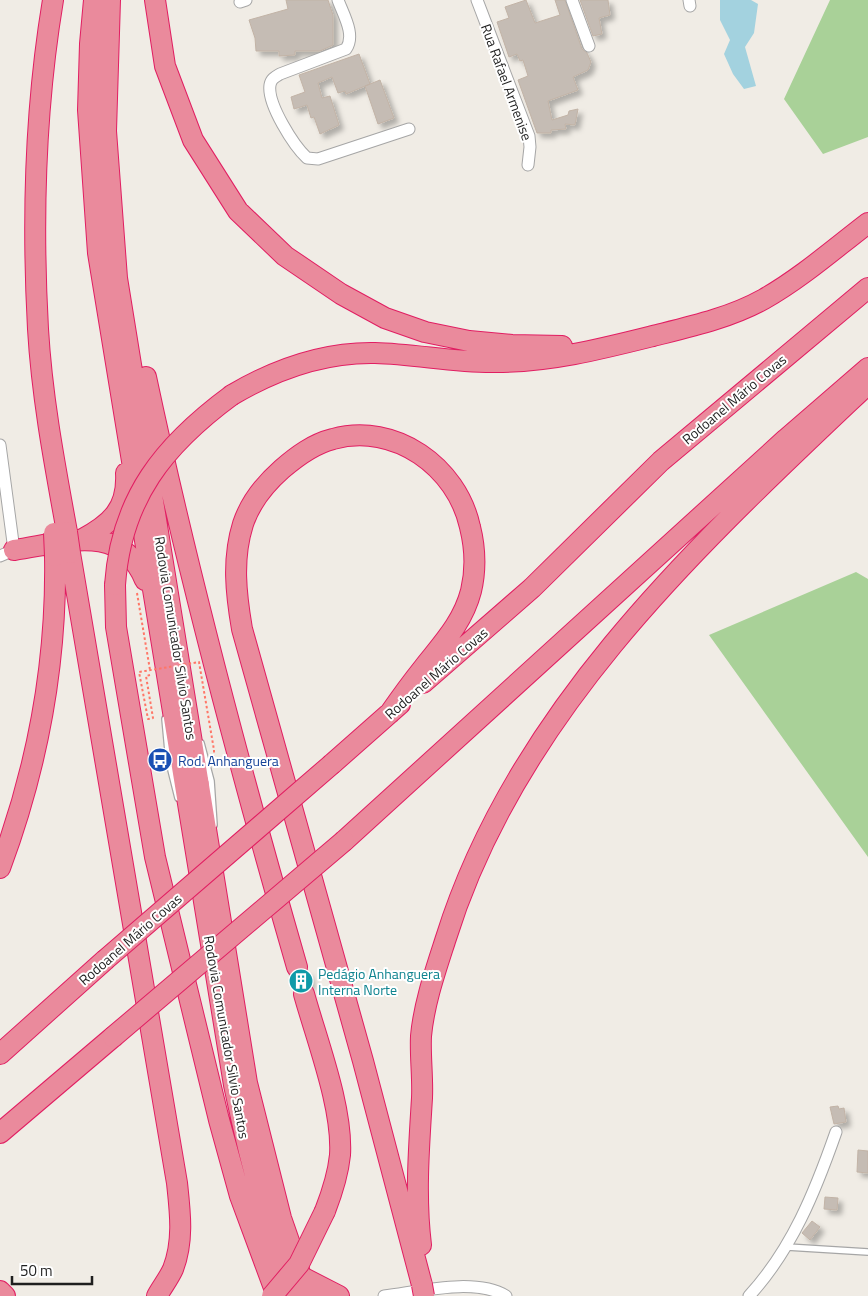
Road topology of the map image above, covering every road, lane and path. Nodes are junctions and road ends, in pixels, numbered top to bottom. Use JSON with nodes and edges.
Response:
{"nodes":[{"id":1,"x":53,"y":0,"type":"edge"},
{"id":2,"x":94,"y":0,"type":"edge"},
{"id":3,"x":110,"y":0,"type":"edge"},
{"id":4,"x":155,"y":0,"type":"edge"},
{"id":5,"x":338,"y":0,"type":"edge"},
{"id":6,"x":477,"y":0,"type":"edge"},
{"id":7,"x":572,"y":0,"type":"edge"},
{"id":8,"x":589,"y":46,"type":"dead end"},
{"id":9,"x":409,"y":129,"type":"dead end"},
{"id":10,"x":528,"y":165,"type":"dead end"},
{"id":11,"x":112,"y":213,"type":"junction"},
{"id":12,"x":868,"y":223,"type":"edge"},
{"id":13,"x":868,"y":288,"type":"edge"},
{"id":14,"x":611,"y":346,"type":"junction"},
{"id":15,"x":868,"y":368,"type":"edge"},
{"id":16,"x":868,"y":384,"type":"edge"},
{"id":17,"x":124,"y":416,"type":"junction"},
{"id":18,"x":0,"y":449,"type":"edge"},
{"id":19,"x":65,"y":543,"type":"junction"},
{"id":20,"x":7,"y":553,"type":"edge"},
{"id":21,"x":136,"y":590,"type":"dead end"},
{"id":22,"x":155,"y":605,"type":"junction"},
{"id":23,"x":156,"y":679,"type":"junction"},
{"id":24,"x":165,"y":706,"type":"dead end"},
{"id":25,"x":156,"y":707,"type":"dead end"},
{"id":26,"x":390,"y":713,"type":"junction"},
{"id":27,"x":165,"y":714,"type":"dead end"},
{"id":28,"x":157,"y":723,"type":"dead end"},
{"id":29,"x":214,"y":758,"type":"dead end"},
{"id":30,"x":192,"y":832,"type":"junction"},
{"id":31,"x":0,"y":868,"type":"edge"},
{"id":32,"x":297,"y":968,"type":"tunnel mouth"},
{"id":33,"x":304,"y":994,"type":"tunnel mouth"},
{"id":34,"x":0,"y":1054,"type":"edge"},
{"id":35,"x":35,"y":1105,"type":"junction"},
{"id":36,"x":836,"y":1132,"type":"dead end"},
{"id":37,"x":0,"y":1133,"type":"edge"},
{"id":38,"x":0,"y":1142,"type":"edge"},
{"id":39,"x":787,"y":1247,"type":"junction"},
{"id":40,"x":868,"y":1252,"type":"edge"},
{"id":41,"x":300,"y":1276,"type":"junction"},
{"id":42,"x":421,"y":1278,"type":"edge"},
{"id":43,"x":0,"y":1291,"type":"edge"},
{"id":44,"x":5,"y":1296,"type":"edge"},
{"id":45,"x":157,"y":1296,"type":"edge"},
{"id":46,"x":272,"y":1296,"type":"edge"},
{"id":47,"x":276,"y":1296,"type":"edge"},
{"id":48,"x":291,"y":1296,"type":"edge"},
{"id":49,"x":308,"y":1296,"type":"edge"},
{"id":50,"x":339,"y":1296,"type":"edge"},
{"id":51,"x":384,"y":1296,"type":"edge"},
{"id":52,"x":506,"y":1296,"type":"edge"},
{"id":53,"x":749,"y":1296,"type":"edge"}],
"edges":[{"from":1,"to":19,"type":"highway"},
{"from":2,"to":17,"type":"highway","name":"Rodovia Comunicador Silvio Santos"},
{"from":3,"to":11,"type":"highway","name":"Rodovia Comunicador Silvio Santos"},
{"from":4,"to":14,"type":"highway"},
{"from":5,"to":9,"type":"street"},
{"from":6,"to":10,"type":"street","name":"Rua Rafael Armenise"},
{"from":7,"to":8,"type":"street"},
{"from":11,"to":32,"type":"highway"},
{"from":11,"to":41,"type":"highway","name":"Rodovia Comunicador Silvio Santos"},
{"from":12,"to":14,"type":"highway"},
{"from":13,"to":26,"type":"highway","name":"Rodoanel Mário Covas"},
{"from":14,"to":47,"type":"highway","bridge":true},
{"from":15,"to":35,"type":"highway","bridge":true},
{"from":16,"to":42,"type":"highway"},
{"from":17,"to":19,"type":"highway"},
{"from":17,"to":22,"type":"highway","name":"Rodovia Comunicador Silvio Santos"},
{"from":18,"to":20,"type":"street"},
{"from":19,"to":20,"type":"highway"},
{"from":19,"to":22,"type":"highway"},
{"from":19,"to":31,"type":"highway"},
{"from":19,"to":45,"type":"highway"},
{"from":21,"to":23,"type":"path"},
{"from":22,"to":23,"type":"highway","name":"Rodovia Comunicador Silvio Santos"},
{"from":23,"to":24,"type":"lane"},
{"from":23,"to":29,"type":"path","bridge":true},
{"from":23,"to":30,"type":"highway","name":"Rodovia Comunicador Silvio Santos"},
{"from":25,"to":28,"type":"path"},
{"from":26,"to":34,"type":"highway","name":"Rodoanel Mário Covas","bridge":true},
{"from":26,"to":42,"type":"highway"},
{"from":27,"to":30,"type":"lane"},
{"from":30,"to":48,"type":"highway","name":"Rodovia Comunicador Silvio Santos"},
{"from":33,"to":46,"type":"highway","bridge":true},
{"from":35,"to":37,"type":"highway"},
{"from":35,"to":38,"type":"highway"},
{"from":36,"to":39,"type":"street"},
{"from":39,"to":40,"type":"lane"},
{"from":39,"to":53,"type":"street"},
{"from":41,"to":49,"type":"highway","name":"Rodovia Comunicador Silvio Santos"},
{"from":41,"to":50,"type":"highway"},
{"from":43,"to":44,"type":"highway"},
{"from":51,"to":52,"type":"street"}]}
